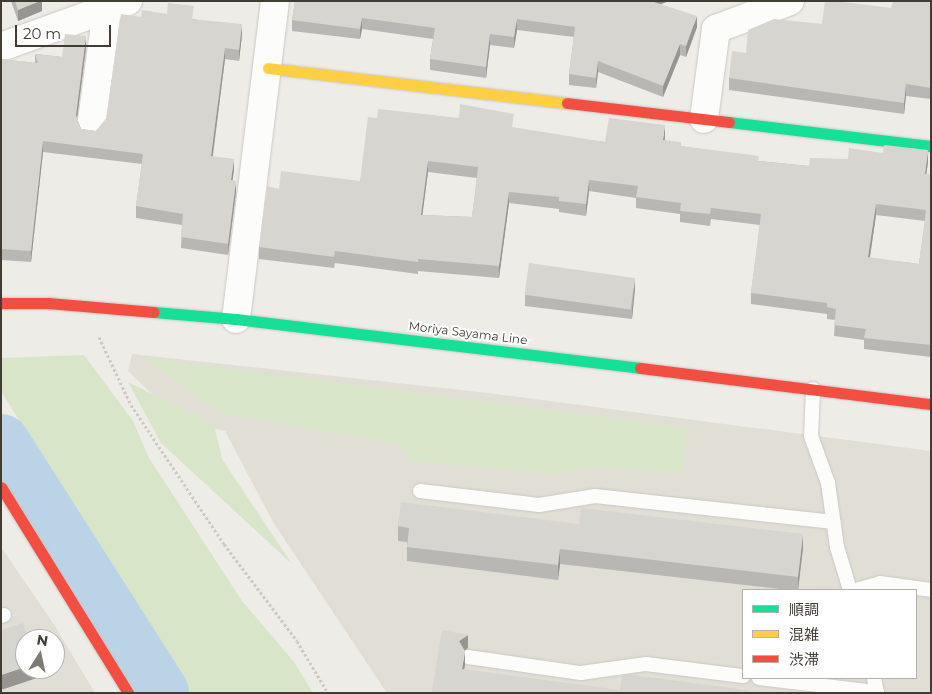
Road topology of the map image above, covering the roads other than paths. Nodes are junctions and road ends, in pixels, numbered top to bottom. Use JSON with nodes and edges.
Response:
{"nodes":[{"id":1,"x":275,"y":1,"type":"edge"},
{"id":2,"x":790,"y":1,"type":"edge"},
{"id":3,"x":118,"y":5,"type":"edge"},
{"id":4,"x":1,"y":47,"type":"edge"},
{"id":5,"x":268,"y":68,"type":"junction"},
{"id":6,"x":704,"y":119,"type":"junction"},
{"id":7,"x":91,"y":128,"type":"edge"},
{"id":8,"x":931,"y":146,"type":"edge"},
{"id":9,"x":1,"y":303,"type":"edge"},
{"id":10,"x":236,"y":319,"type":"junction"},
{"id":11,"x":813,"y":389,"type":"junction"},
{"id":12,"x":931,"y":404,"type":"edge"},
{"id":13,"x":1,"y":487,"type":"edge"},
{"id":14,"x":420,"y":490,"type":"dead end"},
{"id":15,"x":834,"y":522,"type":"junction"},
{"id":16,"x":850,"y":589,"type":"edge"},
{"id":17,"x":859,"y":589,"type":"edge"},
{"id":18,"x":931,"y":590,"type":"edge"},
{"id":19,"x":468,"y":657,"type":"edge"},
{"id":20,"x":742,"y":676,"type":"edge"},
{"id":21,"x":767,"y":679,"type":"edge"},
{"id":22,"x":874,"y":679,"type":"edge"},
{"id":23,"x":877,"y":692,"type":"edge"},
{"id":24,"x":128,"y":693,"type":"edge"}],
"edges":[{"from":1,"to":5,"type":"street"},
{"from":2,"to":6,"type":"street"},
{"from":3,"to":4,"type":"street"},
{"from":3,"to":7,"type":"street"},
{"from":5,"to":6,"type":"main road"},
{"from":5,"to":10,"type":"street"},
{"from":6,"to":8,"type":"main road"},
{"from":9,"to":10,"type":"main road","name":"Moriya Sayama Line"},
{"from":10,"to":11,"type":"main road","name":"Moriya Sayama Line"},
{"from":11,"to":12,"type":"main road","name":"Moriya Sayama Line"},
{"from":11,"to":15,"type":"lane"},
{"from":13,"to":24,"type":"main road"},
{"from":14,"to":15,"type":"lane"},
{"from":15,"to":16,"type":"lane"},
{"from":17,"to":18,"type":"lane"},
{"from":19,"to":20,"type":"lane"},
{"from":21,"to":23,"type":"lane"},
{"from":22,"to":23,"type":"lane"}]}
